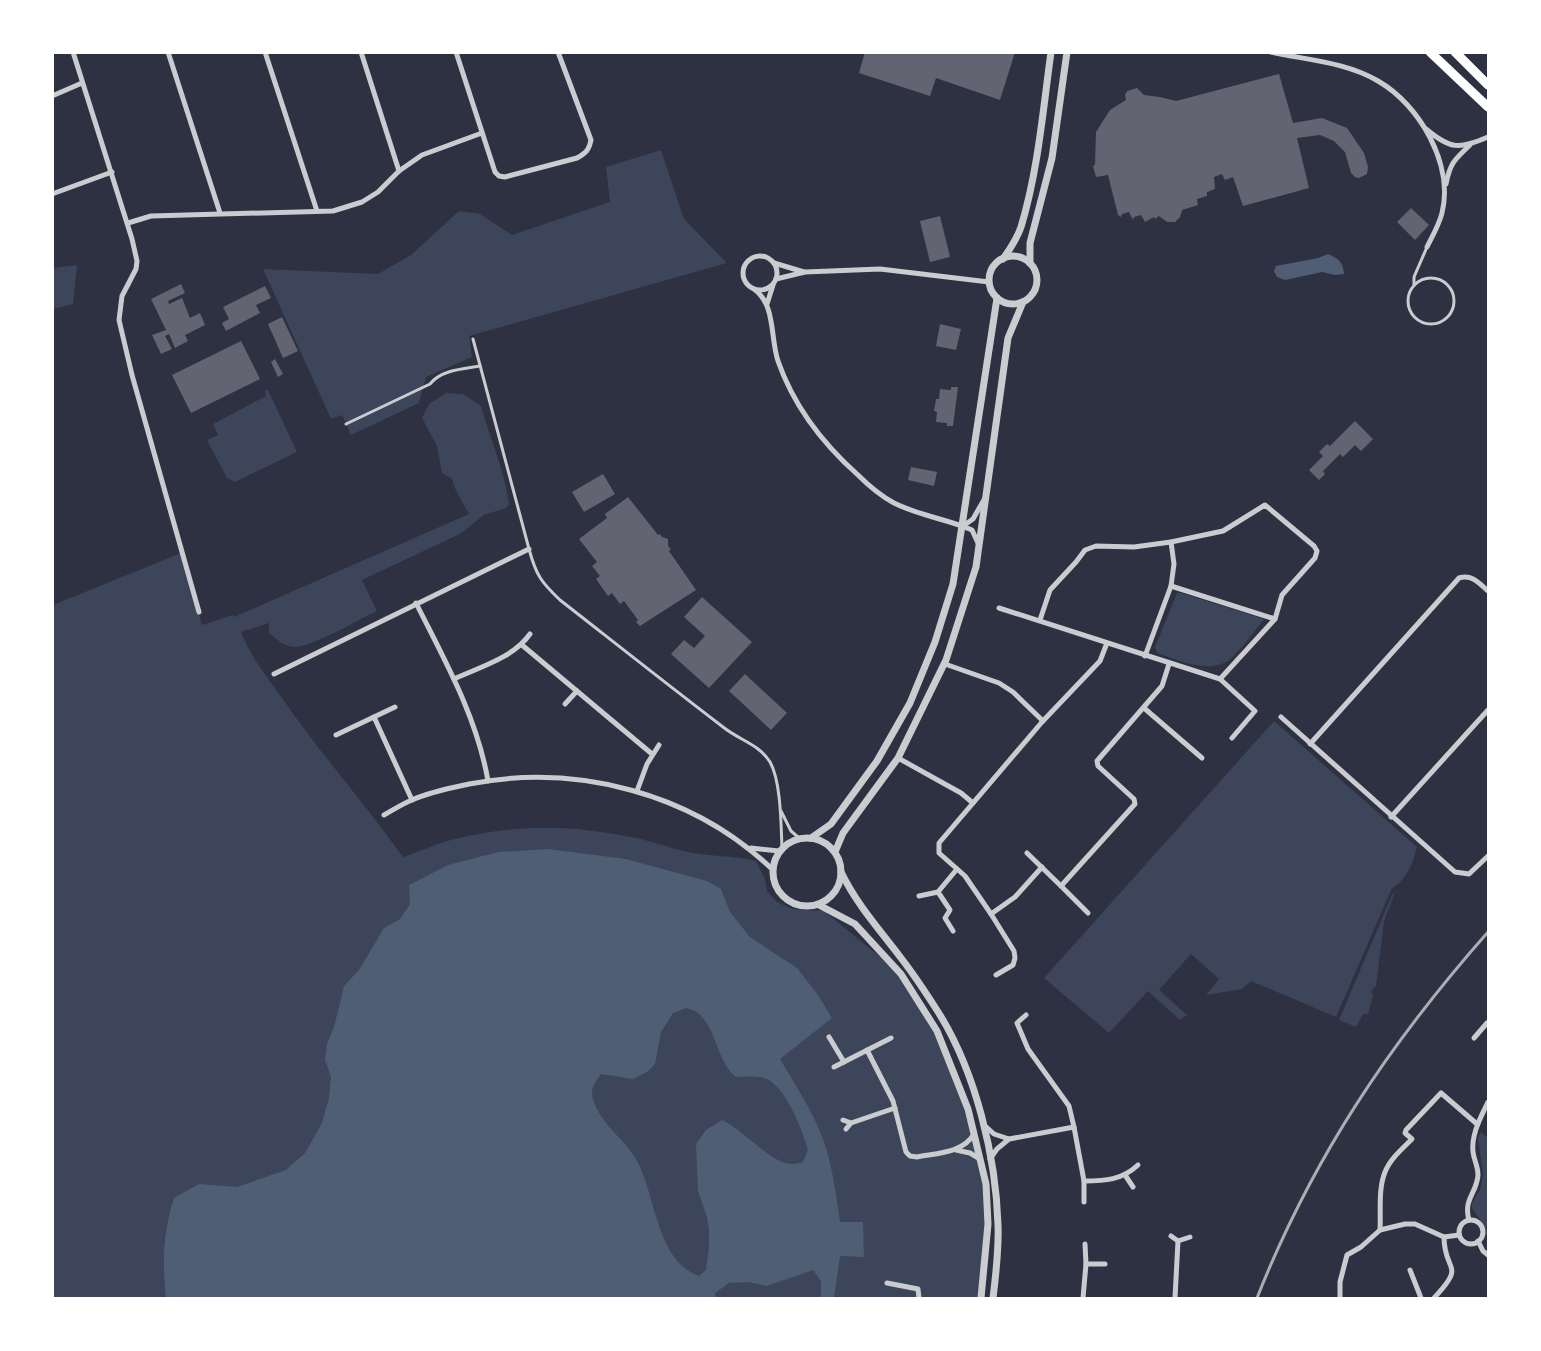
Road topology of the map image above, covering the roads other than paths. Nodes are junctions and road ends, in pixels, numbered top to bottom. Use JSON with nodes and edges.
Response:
{"nodes":[{"id":1,"x":73,"y":52,"type":"edge"},
{"id":2,"x":168,"y":52,"type":"edge"},
{"id":3,"x":265,"y":52,"type":"edge"},
{"id":4,"x":361,"y":52,"type":"edge"},
{"id":5,"x":456,"y":52,"type":"edge"},
{"id":6,"x":558,"y":52,"type":"edge"},
{"id":7,"x":1052,"y":52,"type":"edge"},
{"id":8,"x":1067,"y":52,"type":"edge"},
{"id":9,"x":1271,"y":52,"type":"edge"},
{"id":10,"x":1430,"y":52,"type":"edge"},
{"id":11,"x":1455,"y":52,"type":"edge"},
{"id":12,"x":82,"y":83,"type":"junction"},
{"id":13,"x":1488,"y":85,"type":"edge"},
{"id":14,"x":52,"y":96,"type":"edge"},
{"id":15,"x":1488,"y":107,"type":"edge"},
{"id":16,"x":1425,"y":128,"type":"junction"},
{"id":17,"x":482,"y":133,"type":"junction"},
{"id":18,"x":1488,"y":136,"type":"edge"},
{"id":19,"x":1472,"y":144,"type":"junction"},
{"id":20,"x":399,"y":171,"type":"junction"},
{"id":21,"x":112,"y":172,"type":"junction"},
{"id":22,"x":1445,"y":193,"type":"junction"},
{"id":23,"x":52,"y":194,"type":"edge"},
{"id":24,"x":318,"y":211,"type":"junction"},
{"id":25,"x":220,"y":213,"type":"junction"},
{"id":26,"x":128,"y":223,"type":"junction"},
{"id":27,"x":1427,"y":247,"type":"joint"},
{"id":28,"x":1003,"y":259,"type":"junction"},
{"id":29,"x":774,"y":263,"type":"junction"},
{"id":30,"x":1030,"y":263,"type":"junction"},
{"id":31,"x":805,"y":272,"type":"junction"},
{"id":32,"x":775,"y":282,"type":"junction"},
{"id":33,"x":989,"y":282,"type":"junction"},
{"id":34,"x":1414,"y":286,"type":"junction"},
{"id":35,"x":754,"y":289,"type":"junction"},
{"id":36,"x":997,"y":298,"type":"junction"},
{"id":37,"x":1023,"y":302,"type":"junction"},
{"id":38,"x":767,"y":304,"type":"junction"},
{"id":39,"x":473,"y":339,"type":"dead end"},
{"id":40,"x":480,"y":366,"type":"junction"},
{"id":41,"x":346,"y":424,"type":"dead end"},
{"id":42,"x":987,"y":494,"type":"junction"},
{"id":43,"x":963,"y":526,"type":"junction"},
{"id":44,"x":1171,"y":542,"type":"junction"},
{"id":45,"x":979,"y":547,"type":"junction"},
{"id":46,"x":529,"y":549,"type":"junction"},
{"id":47,"x":1172,"y":586,"type":"junction"},
{"id":48,"x":1488,"y":591,"type":"edge"},
{"id":49,"x":416,"y":603,"type":"junction"},
{"id":50,"x":999,"y":608,"type":"dead end"},
{"id":51,"x":199,"y":612,"type":"dead end"},
{"id":52,"x":1275,"y":619,"type":"junction"},
{"id":53,"x":1040,"y":620,"type":"junction"},
{"id":54,"x":530,"y":634,"type":"dead end"},
{"id":55,"x":1107,"y":643,"type":"junction"},
{"id":56,"x":522,"y":645,"type":"junction"},
{"id":57,"x":1145,"y":656,"type":"junction"},
{"id":58,"x":945,"y":664,"type":"junction"},
{"id":59,"x":1169,"y":664,"type":"junction"},
{"id":60,"x":274,"y":674,"type":"dead end"},
{"id":61,"x":454,"y":679,"type":"junction"},
{"id":62,"x":1220,"y":679,"type":"junction"},
{"id":63,"x":577,"y":691,"type":"junction"},
{"id":64,"x":566,"y":704,"type":"dead end"},
{"id":65,"x":395,"y":707,"type":"dead end"},
{"id":66,"x":1144,"y":708,"type":"junction"},
{"id":67,"x":1488,"y":710,"type":"edge"},
{"id":68,"x":374,"y":717,"type":"junction"},
{"id":69,"x":1281,"y":717,"type":"dead end"},
{"id":70,"x":1043,"y":721,"type":"junction"},
{"id":71,"x":336,"y":735,"type":"dead end"},
{"id":72,"x":1232,"y":738,"type":"dead end"},
{"id":73,"x":1310,"y":744,"type":"junction"},
{"id":74,"x":659,"y":745,"type":"dead end"},
{"id":75,"x":651,"y":754,"type":"junction"},
{"id":76,"x":898,"y":758,"type":"junction"},
{"id":77,"x":1202,"y":758,"type":"dead end"},
{"id":78,"x":488,"y":781,"type":"junction"},
{"id":79,"x":637,"y":791,"type":"junction"},
{"id":80,"x":412,"y":800,"type":"junction"},
{"id":81,"x":973,"y":803,"type":"junction"},
{"id":82,"x":780,"y":809,"type":"junction"},
{"id":83,"x":384,"y":815,"type":"dead end"},
{"id":84,"x":1391,"y":817,"type":"junction"},
{"id":85,"x":799,"y":838,"type":"junction"},
{"id":86,"x":811,"y":838,"type":"junction"},
{"id":87,"x":751,"y":848,"type":"junction"},
{"id":88,"x":780,"y":849,"type":"junction"},
{"id":89,"x":835,"y":852,"type":"junction"},
{"id":90,"x":1027,"y":853,"type":"dead end"},
{"id":91,"x":1488,"y":856,"type":"edge"},
{"id":92,"x":1042,"y":867,"type":"junction"},
{"id":93,"x":957,"y":869,"type":"junction"},
{"id":94,"x":773,"y":870,"type":"junction"},
{"id":95,"x":841,"y":872,"type":"junction"},
{"id":96,"x":1061,"y":886,"type":"junction"},
{"id":97,"x":938,"y":892,"type":"junction"},
{"id":98,"x":919,"y":896,"type":"dead end"},
{"id":99,"x":819,"y":905,"type":"junction"},
{"id":100,"x":1088,"y":913,"type":"dead end"},
{"id":101,"x":991,"y":914,"type":"junction"},
{"id":102,"x":953,"y":931,"type":"dead end"},
{"id":103,"x":996,"y":975,"type":"dead end"},
{"id":104,"x":1026,"y":1015,"type":"dead end"},
{"id":105,"x":1488,"y":1023,"type":"edge"},
{"id":106,"x":829,"y":1037,"type":"dead end"},
{"id":107,"x":891,"y":1038,"type":"dead end"},
{"id":108,"x":1474,"y":1038,"type":"dead end"},
{"id":109,"x":867,"y":1050,"type":"junction"},
{"id":110,"x":844,"y":1062,"type":"junction"},
{"id":111,"x":834,"y":1067,"type":"dead end"},
{"id":112,"x":1488,"y":1102,"type":"edge"},
{"id":113,"x":895,"y":1108,"type":"junction"},
{"id":114,"x":843,"y":1120,"type":"dead end"},
{"id":115,"x":851,"y":1123,"type":"junction"},
{"id":116,"x":983,"y":1124,"type":"junction"},
{"id":117,"x":1477,"y":1124,"type":"junction"},
{"id":118,"x":1074,"y":1127,"type":"junction"},
{"id":119,"x":846,"y":1129,"type":"dead end"},
{"id":120,"x":974,"y":1134,"type":"junction"},
{"id":121,"x":1009,"y":1139,"type":"junction"},
{"id":122,"x":951,"y":1150,"type":"junction"},
{"id":123,"x":980,"y":1159,"type":"junction"},
{"id":124,"x":990,"y":1159,"type":"junction"},
{"id":125,"x":1138,"y":1165,"type":"dead end"},
{"id":126,"x":1125,"y":1175,"type":"junction"},
{"id":127,"x":1084,"y":1182,"type":"junction"},
{"id":128,"x":1133,"y":1186,"type":"dead end"},
{"id":129,"x":1084,"y":1202,"type":"dead end"},
{"id":130,"x":1469,"y":1220,"type":"junction"},
{"id":131,"x":1380,"y":1230,"type":"junction"},
{"id":132,"x":1459,"y":1235,"type":"junction"},
{"id":133,"x":1171,"y":1236,"type":"dead end"},
{"id":134,"x":1190,"y":1237,"type":"dead end"},
{"id":135,"x":1444,"y":1237,"type":"junction"},
{"id":136,"x":1178,"y":1241,"type":"junction"},
{"id":137,"x":1478,"y":1241,"type":"junction"},
{"id":138,"x":1085,"y":1244,"type":"dead end"},
{"id":139,"x":1488,"y":1255,"type":"edge"},
{"id":140,"x":1086,"y":1264,"type":"junction"},
{"id":141,"x":1105,"y":1264,"type":"dead end"},
{"id":142,"x":1410,"y":1270,"type":"dead end"},
{"id":143,"x":887,"y":1283,"type":"dead end"},
{"id":144,"x":919,"y":1299,"type":"edge"},
{"id":145,"x":981,"y":1299,"type":"edge"},
{"id":146,"x":993,"y":1299,"type":"edge"},
{"id":147,"x":1083,"y":1299,"type":"edge"},
{"id":148,"x":1175,"y":1299,"type":"edge"},
{"id":149,"x":1340,"y":1299,"type":"edge"},
{"id":150,"x":1421,"y":1299,"type":"edge"},
{"id":151,"x":1434,"y":1299,"type":"edge"}],
"edges":[{"from":1,"to":12,"type":"street"},
{"from":2,"to":25,"type":"street"},
{"from":3,"to":24,"type":"street"},
{"from":4,"to":20,"type":"street"},
{"from":5,"to":17,"type":"street"},
{"from":6,"to":17,"type":"street"},
{"from":7,"to":28,"type":"street"},
{"from":8,"to":30,"type":"street"},
{"from":9,"to":16,"type":"street"},
{"from":10,"to":15,"type":"highway"},
{"from":11,"to":13,"type":"highway"},
{"from":12,"to":14,"type":"street"},
{"from":12,"to":21,"type":"street"},
{"from":16,"to":19,"type":"street"},
{"from":16,"to":22,"type":"street"},
{"from":17,"to":20,"type":"street"},
{"from":18,"to":19,"type":"street"},
{"from":19,"to":22,"type":"street"},
{"from":20,"to":24,"type":"street"},
{"from":21,"to":23,"type":"street"},
{"from":21,"to":26,"type":"street"},
{"from":22,"to":27,"type":"street"},
{"from":24,"to":25,"type":"street"},
{"from":25,"to":26,"type":"street"},
{"from":26,"to":51,"type":"street"},
{"from":27,"to":34,"type":"lane"},
{"from":28,"to":30,"type":"street"},
{"from":28,"to":33,"type":"street"},
{"from":29,"to":31,"type":"street"},
{"from":29,"to":32,"type":"street"},
{"from":29,"to":35,"type":"street"},
{"from":30,"to":37,"type":"street"},
{"from":31,"to":32,"type":"street"},
{"from":31,"to":33,"type":"street"},
{"from":32,"to":35,"type":"street"},
{"from":32,"to":38,"type":"street"},
{"from":33,"to":36,"type":"street"},
{"from":34,"to":34,"type":"lane"},
{"from":35,"to":38,"type":"street"},
{"from":36,"to":37,"type":"street"},
{"from":36,"to":43,"type":"street"},
{"from":37,"to":42,"type":"street"},
{"from":38,"to":43,"type":"street"},
{"from":39,"to":40,"type":"lane"},
{"from":40,"to":41,"type":"lane"},
{"from":40,"to":46,"type":"lane"},
{"from":42,"to":43,"type":"street"},
{"from":42,"to":45,"type":"street"},
{"from":43,"to":45,"type":"street"},
{"from":43,"to":86,"type":"street"},
{"from":44,"to":47,"type":"street"},
{"from":44,"to":52,"type":"street"},
{"from":44,"to":53,"type":"street"},
{"from":45,"to":58,"type":"street"},
{"from":46,"to":49,"type":"street"},
{"from":46,"to":82,"type":"lane"},
{"from":47,"to":52,"type":"street"},
{"from":47,"to":57,"type":"street"},
{"from":48,"to":73,"type":"street"},
{"from":49,"to":60,"type":"street"},
{"from":49,"to":61,"type":"street"},
{"from":50,"to":53,"type":"street"},
{"from":52,"to":62,"type":"street"},
{"from":53,"to":55,"type":"street"},
{"from":54,"to":56,"type":"street"},
{"from":55,"to":57,"type":"street"},
{"from":55,"to":70,"type":"street"},
{"from":56,"to":61,"type":"street"},
{"from":56,"to":63,"type":"street"},
{"from":57,"to":59,"type":"street"},
{"from":58,"to":70,"type":"street"},
{"from":58,"to":76,"type":"street"},
{"from":59,"to":62,"type":"street"},
{"from":59,"to":66,"type":"street"},
{"from":61,"to":78,"type":"street"},
{"from":62,"to":72,"type":"street"},
{"from":63,"to":64,"type":"street"},
{"from":63,"to":75,"type":"street"},
{"from":65,"to":68,"type":"street"},
{"from":66,"to":77,"type":"street"},
{"from":66,"to":96,"type":"street"},
{"from":67,"to":84,"type":"street"},
{"from":68,"to":71,"type":"street"},
{"from":68,"to":80,"type":"street"},
{"from":69,"to":73,"type":"street"},
{"from":70,"to":81,"type":"street"},
{"from":73,"to":84,"type":"street"},
{"from":74,"to":75,"type":"street"},
{"from":75,"to":79,"type":"street"},
{"from":76,"to":81,"type":"street"},
{"from":76,"to":89,"type":"street"},
{"from":78,"to":79,"type":"street"},
{"from":78,"to":80,"type":"street"},
{"from":79,"to":87,"type":"street"},
{"from":80,"to":83,"type":"street"},
{"from":81,"to":93,"type":"street"},
{"from":82,"to":85,"type":"lane"},
{"from":82,"to":88,"type":"lane"},
{"from":84,"to":91,"type":"street"},
{"from":85,"to":86,"type":"street"},
{"from":85,"to":88,"type":"street"},
{"from":86,"to":89,"type":"street"},
{"from":87,"to":88,"type":"street"},
{"from":87,"to":94,"type":"street"},
{"from":88,"to":94,"type":"street"},
{"from":89,"to":95,"type":"street"},
{"from":90,"to":92,"type":"street"},
{"from":92,"to":96,"type":"street"},
{"from":92,"to":101,"type":"street"},
{"from":93,"to":97,"type":"street"},
{"from":93,"to":101,"type":"street"},
{"from":94,"to":99,"type":"street"},
{"from":95,"to":99,"type":"street"},
{"from":95,"to":116,"type":"street"},
{"from":96,"to":100,"type":"street"},
{"from":97,"to":98,"type":"street"},
{"from":97,"to":102,"type":"street"},
{"from":99,"to":120,"type":"street"},
{"from":101,"to":103,"type":"street"},
{"from":104,"to":118,"type":"street"},
{"from":105,"to":108,"type":"street"},
{"from":106,"to":110,"type":"street"},
{"from":107,"to":109,"type":"street"},
{"from":109,"to":110,"type":"street"},
{"from":109,"to":113,"type":"street"},
{"from":110,"to":111,"type":"street"},
{"from":112,"to":117,"type":"street"},
{"from":113,"to":115,"type":"street"},
{"from":113,"to":122,"type":"street"},
{"from":114,"to":115,"type":"street"},
{"from":115,"to":119,"type":"street"},
{"from":116,"to":121,"type":"street"},
{"from":116,"to":124,"type":"street"},
{"from":117,"to":130,"type":"street"},
{"from":117,"to":131,"type":"street"},
{"from":118,"to":121,"type":"street"},
{"from":118,"to":127,"type":"street"},
{"from":120,"to":122,"type":"street"},
{"from":120,"to":123,"type":"street"},
{"from":121,"to":124,"type":"street"},
{"from":122,"to":123,"type":"street"},
{"from":123,"to":145,"type":"street"},
{"from":124,"to":146,"type":"street"},
{"from":125,"to":126,"type":"street"},
{"from":126,"to":127,"type":"street"},
{"from":126,"to":128,"type":"street"},
{"from":127,"to":129,"type":"street"},
{"from":130,"to":132,"type":"street"},
{"from":130,"to":137,"type":"street"},
{"from":131,"to":135,"type":"street"},
{"from":131,"to":149,"type":"street"},
{"from":132,"to":135,"type":"street"},
{"from":132,"to":137,"type":"street"},
{"from":133,"to":136,"type":"street"},
{"from":134,"to":136,"type":"street"},
{"from":135,"to":151,"type":"street"},
{"from":136,"to":148,"type":"street"},
{"from":137,"to":139,"type":"street"},
{"from":138,"to":140,"type":"street"},
{"from":140,"to":141,"type":"street"},
{"from":140,"to":147,"type":"street"},
{"from":142,"to":150,"type":"street"},
{"from":143,"to":144,"type":"street"}]}
